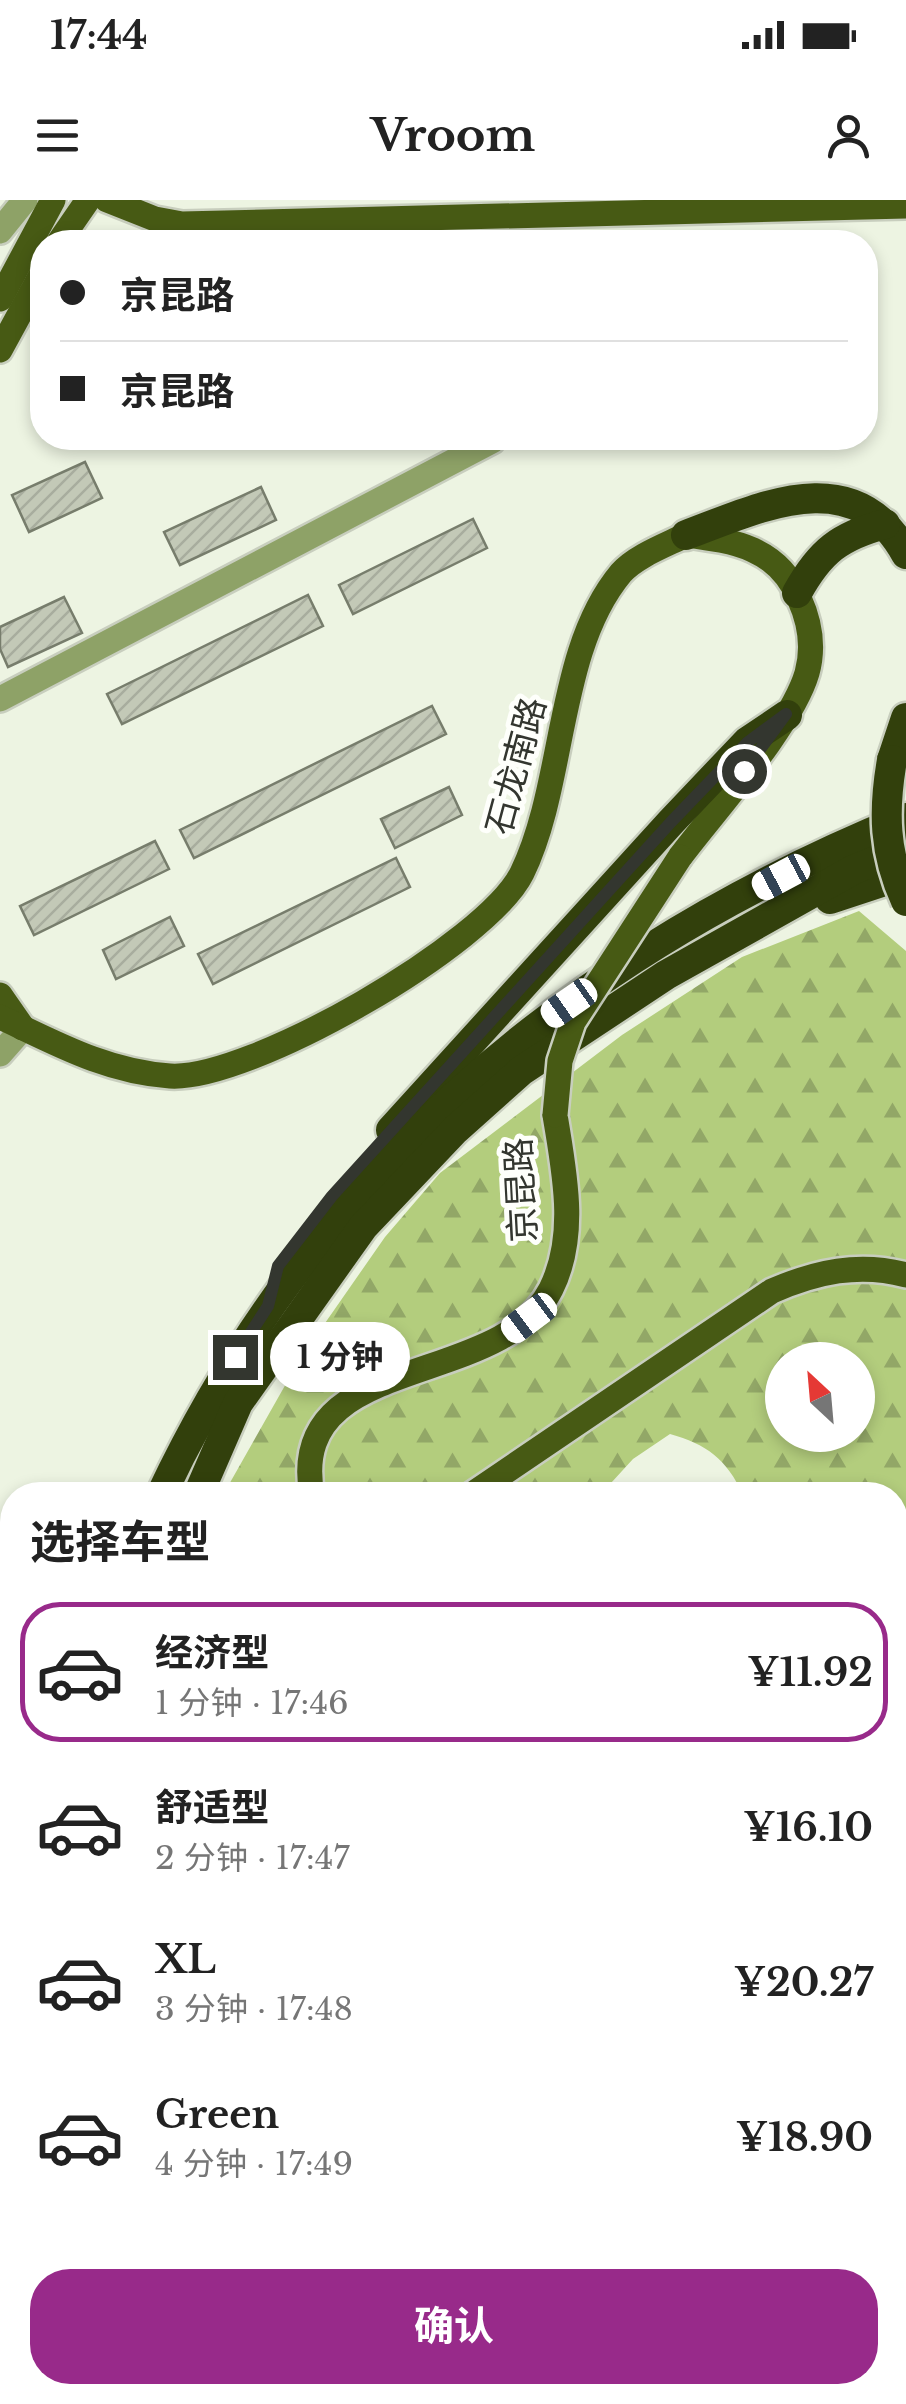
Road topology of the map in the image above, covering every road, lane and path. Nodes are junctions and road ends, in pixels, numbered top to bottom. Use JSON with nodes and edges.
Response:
{"nodes":[{"id":1,"x":25,"y":200,"type":"edge"},
{"id":2,"x":53,"y":200,"type":"edge"},
{"id":3,"x":88,"y":200,"type":"edge"},
{"id":4,"x":106,"y":200,"type":"edge"},
{"id":5,"x":906,"y":206,"type":"edge"},
{"id":6,"x":37,"y":230,"type":"edge"},
{"id":7,"x":67,"y":230,"type":"edge"},
{"id":8,"x":0,"y":231,"type":"edge"},
{"id":9,"x":30,"y":243,"type":"edge"},
{"id":10,"x":30,"y":295,"type":"edge"},
{"id":11,"x":0,"y":299,"type":"edge"},
{"id":12,"x":0,"y":350,"type":"edge"},
{"id":13,"x":475,"y":450,"type":"edge"},
{"id":14,"x":900,"y":525,"type":"edge"},
{"id":15,"x":686,"y":535,"type":"junction"},
{"id":16,"x":906,"y":554,"type":"edge"},
{"id":17,"x":797,"y":593,"type":"junction"},
{"id":18,"x":0,"y":698,"type":"edge"},
{"id":19,"x":786,"y":714,"type":"junction"},
{"id":20,"x":906,"y":718,"type":"edge"},
{"id":21,"x":899,"y":764,"type":"edge"},
{"id":22,"x":906,"y":818,"type":"edge"},
{"id":23,"x":906,"y":848,"type":"edge"},
{"id":24,"x":906,"y":860,"type":"edge"},
{"id":25,"x":906,"y":874,"type":"edge"},
{"id":26,"x":906,"y":901,"type":"edge"},
{"id":27,"x":751,"y":926,"type":"junction"},
{"id":28,"x":0,"y":995,"type":"edge"},
{"id":29,"x":12,"y":1022,"type":"edge"},
{"id":30,"x":0,"y":1054,"type":"edge"},
{"id":31,"x":906,"y":1276,"type":"edge"},
{"id":32,"x":268,"y":1306,"type":"junction"},
{"id":33,"x":166,"y":1482,"type":"edge"},
{"id":34,"x":204,"y":1482,"type":"edge"},
{"id":35,"x":310,"y":1482,"type":"edge"},
{"id":36,"x":491,"y":1482,"type":"edge"}],
"edges":[{"from":1,"to":8,"type":"street"},
{"from":2,"to":6,"type":"main road"},
{"from":3,"to":7,"type":"main road"},
{"from":4,"to":5,"type":"main road"},
{"from":9,"to":11,"type":"main road"},
{"from":10,"to":12,"type":"main road"},
{"from":13,"to":18,"type":"street"},
{"from":14,"to":15,"type":"highway"},
{"from":14,"to":16,"type":"highway"},
{"from":14,"to":17,"type":"highway"},
{"from":15,"to":17,"type":"main road"},
{"from":15,"to":29,"type":"main road","name":"石龙南路"},
{"from":17,"to":19,"type":"main road"},
{"from":19,"to":32,"type":"highway"},
{"from":19,"to":35,"type":"main road","name":"京昆路","bridge":true},
{"from":20,"to":21,"type":"highway"},
{"from":21,"to":24,"type":"highway"},
{"from":21,"to":26,"type":"highway","bridge":true},
{"from":22,"to":32,"type":"highway"},
{"from":23,"to":27,"type":"highway","name":"京昆路"},
{"from":25,"to":27,"type":"highway"},
{"from":27,"to":34,"type":"highway","name":"京昆路"},
{"from":28,"to":29,"type":"main road","name":"石龙南路"},
{"from":29,"to":30,"type":"street"},
{"from":31,"to":36,"type":"main road"},
{"from":32,"to":33,"type":"highway"}]}
